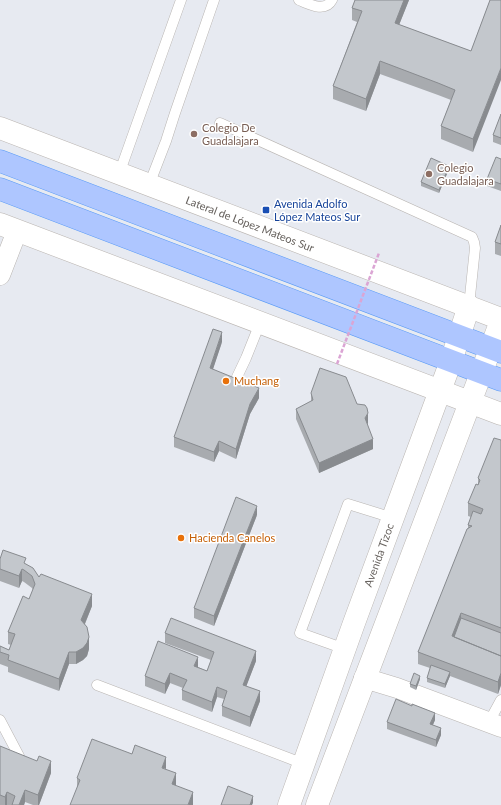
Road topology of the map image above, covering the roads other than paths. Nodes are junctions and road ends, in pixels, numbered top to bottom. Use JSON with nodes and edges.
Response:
{"nodes":[{"id":1,"x":181,"y":0,"type":"edge"},
{"id":2,"x":214,"y":0,"type":"edge"},
{"id":3,"x":299,"y":0,"type":"edge"},
{"id":4,"x":332,"y":0,"type":"edge"},
{"id":5,"x":220,"y":123,"type":"dead end"},
{"id":6,"x":0,"y":128,"type":"edge"},
{"id":7,"x":0,"y":161,"type":"edge"},
{"id":8,"x":119,"y":174,"type":"junction"},
{"id":9,"x":149,"y":185,"type":"junction"},
{"id":10,"x":0,"y":189,"type":"edge"},
{"id":11,"x":9,"y":227,"type":"edge"},
{"id":12,"x":0,"y":275,"type":"edge"},
{"id":13,"x":469,"y":306,"type":"junction"},
{"id":14,"x":501,"y":320,"type":"edge"},
{"id":15,"x":260,"y":323,"type":"junction"},
{"id":16,"x":459,"y":336,"type":"junction"},
{"id":17,"x":496,"y":350,"type":"edge"},
{"id":18,"x":451,"y":361,"type":"junction"},
{"id":19,"x":491,"y":376,"type":"edge"},
{"id":20,"x":237,"y":377,"type":"edge"},
{"id":21,"x":439,"y":391,"type":"junction"},
{"id":22,"x":470,"y":402,"type":"junction"},
{"id":23,"x":501,"y":414,"type":"edge"},
{"id":24,"x":393,"y":518,"type":"junction"},
{"id":25,"x":354,"y":623,"type":"junction"},
{"id":26,"x":383,"y":633,"type":"junction"},
{"id":27,"x":346,"y":649,"type":"junction"},
{"id":28,"x":364,"y":678,"type":"junction"},
{"id":29,"x":97,"y":686,"type":"dead end"},
{"id":30,"x":501,"y":700,"type":"edge"},
{"id":31,"x":0,"y":720,"type":"edge"},
{"id":32,"x":495,"y":724,"type":"edge"},
{"id":33,"x":19,"y":756,"type":"edge"},
{"id":34,"x":304,"y":764,"type":"junction"},
{"id":35,"x":289,"y":805,"type":"edge"},
{"id":36,"x":317,"y":805,"type":"edge"}],
"edges":[{"from":1,"to":8,"type":"lane"},
{"from":2,"to":9,"type":"lane"},
{"from":3,"to":4,"type":"lane"},
{"from":5,"to":13,"type":"lane"},
{"from":6,"to":8,"type":"main road","name":"Lateral de López Mateos Sur"},
{"from":7,"to":16,"type":"main road"},
{"from":8,"to":9,"type":"main road","name":"Lateral de López Mateos Sur"},
{"from":9,"to":13,"type":"main road","name":"Lateral de López Mateos Sur"},
{"from":10,"to":18,"type":"main road"},
{"from":11,"to":12,"type":"street"},
{"from":11,"to":15,"type":"main road"},
{"from":13,"to":14,"type":"main road","name":"Lateral de López Mateos Sur"},
{"from":13,"to":16,"type":"main road","name":"Avenida Tizoc"},
{"from":14,"to":17,"type":"main road"},
{"from":15,"to":20,"type":"lane"},
{"from":15,"to":21,"type":"main road"},
{"from":16,"to":17,"type":"main road"},
{"from":16,"to":18,"type":"main road","name":"Avenida Tizoc"},
{"from":17,"to":19,"type":"main road"},
{"from":18,"to":19,"type":"main road"},
{"from":18,"to":21,"type":"main road","name":"Avenida Tizoc"},
{"from":19,"to":22,"type":"main road"},
{"from":21,"to":22,"type":"main road"},
{"from":21,"to":24,"type":"main road","name":"Avenida Tizoc"},
{"from":22,"to":23,"type":"main road"},
{"from":22,"to":26,"type":"main road"},
{"from":24,"to":25,"type":"main road","name":"Avenida Tizoc"},
{"from":24,"to":27,"type":"lane"},
{"from":25,"to":26,"type":"main road"},
{"from":25,"to":27,"type":"main road","name":"Avenida Tizoc"},
{"from":26,"to":28,"type":"main road"},
{"from":27,"to":34,"type":"main road","name":"Avenida Tizoc"},
{"from":28,"to":32,"type":"street"},
{"from":28,"to":36,"type":"main road"},
{"from":29,"to":34,"type":"lane"},
{"from":30,"to":32,"type":"lane"},
{"from":31,"to":33,"type":"lane"},
{"from":34,"to":35,"type":"main road","name":"Avenida Tizoc"}]}
